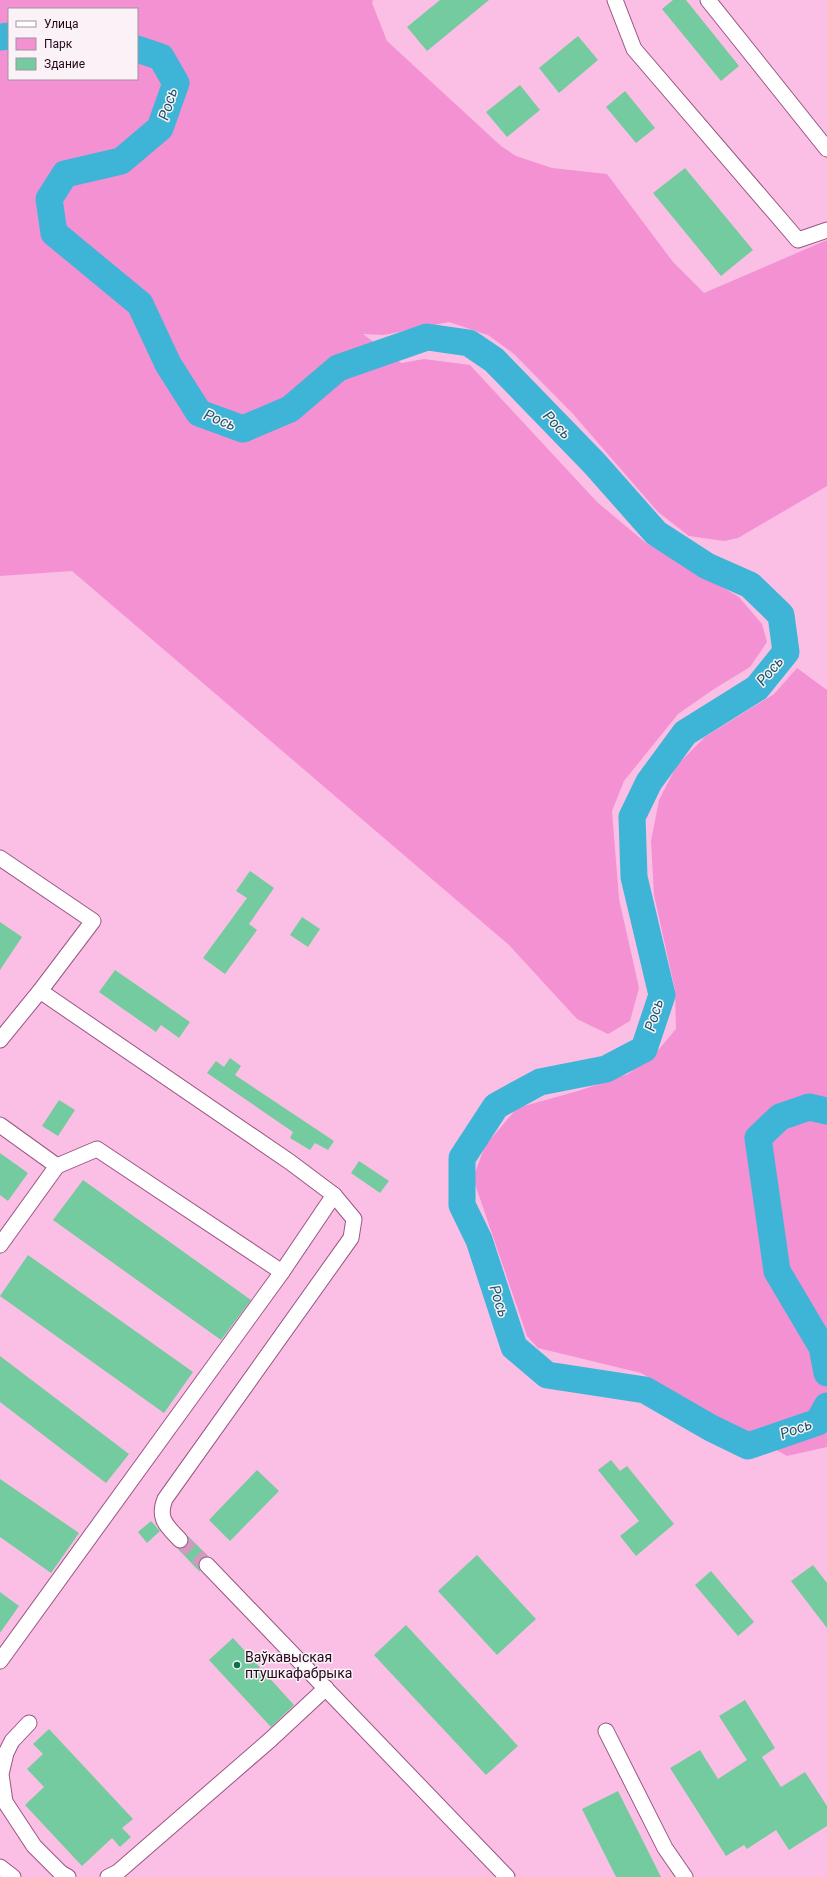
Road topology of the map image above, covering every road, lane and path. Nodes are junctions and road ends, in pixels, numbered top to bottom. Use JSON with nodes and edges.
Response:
{"nodes":[{"id":1,"x":615,"y":0,"type":"edge"},
{"id":2,"x":708,"y":0,"type":"edge"},
{"id":3,"x":827,"y":149,"type":"edge"},
{"id":4,"x":827,"y":230,"type":"edge"},
{"id":5,"x":0,"y":858,"type":"edge"},
{"id":6,"x":40,"y":991,"type":"junction"},
{"id":7,"x":0,"y":1040,"type":"edge"},
{"id":8,"x":0,"y":1125,"type":"edge"},
{"id":9,"x":57,"y":1166,"type":"junction"},
{"id":10,"x":334,"y":1195,"type":"junction"},
{"id":11,"x":0,"y":1245,"type":"edge"},
{"id":12,"x":282,"y":1272,"type":"junction"},
{"id":13,"x":180,"y":1540,"type":"tunnel mouth"},
{"id":14,"x":207,"y":1566,"type":"tunnel mouth"},
{"id":15,"x":0,"y":1661,"type":"edge"},
{"id":16,"x":326,"y":1688,"type":"junction"},
{"id":17,"x":29,"y":1723,"type":"dead end"},
{"id":18,"x":606,"y":1731,"type":"dead end"},
{"id":19,"x":0,"y":1867,"type":"edge"},
{"id":20,"x":13,"y":1877,"type":"edge"},
{"id":21,"x":68,"y":1877,"type":"edge"},
{"id":22,"x":108,"y":1877,"type":"edge"},
{"id":23,"x":507,"y":1877,"type":"edge"},
{"id":24,"x":685,"y":1877,"type":"edge"}],
"edges":[{"from":1,"to":4,"type":"street"},
{"from":2,"to":3,"type":"street"},
{"from":5,"to":6,"type":"street"},
{"from":6,"to":7,"type":"street"},
{"from":6,"to":10,"type":"street"},
{"from":8,"to":9,"type":"street"},
{"from":9,"to":11,"type":"street"},
{"from":9,"to":12,"type":"street"},
{"from":10,"to":12,"type":"street"},
{"from":10,"to":13,"type":"street"},
{"from":12,"to":15,"type":"street"},
{"from":14,"to":16,"type":"street"},
{"from":16,"to":22,"type":"street"},
{"from":16,"to":23,"type":"street"},
{"from":17,"to":21,"type":"street"},
{"from":18,"to":24,"type":"street"},
{"from":19,"to":20,"type":"street"}]}
